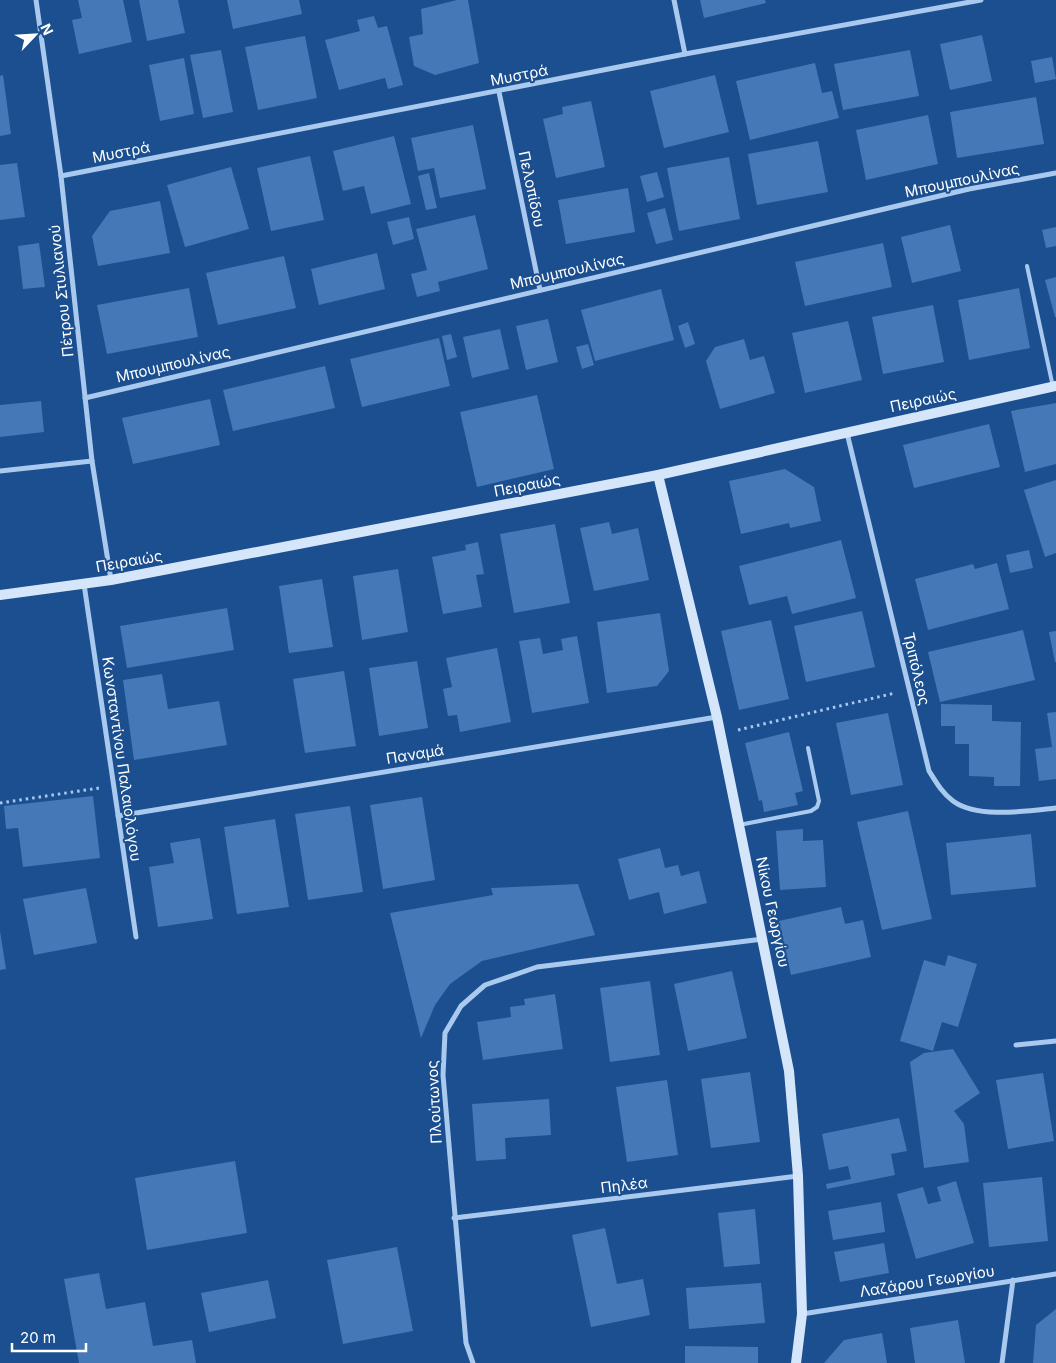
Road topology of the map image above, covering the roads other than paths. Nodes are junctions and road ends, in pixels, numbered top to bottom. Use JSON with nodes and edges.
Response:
{"nodes":[{"id":1,"x":36,"y":0,"type":"edge"},
{"id":2,"x":674,"y":0,"type":"edge"},
{"id":3,"x":981,"y":0,"type":"edge"},
{"id":4,"x":685,"y":54,"type":"junction"},
{"id":5,"x":499,"y":92,"type":"junction"},
{"id":6,"x":1056,"y":173,"type":"edge"},
{"id":7,"x":61,"y":176,"type":"junction"},
{"id":8,"x":1027,"y":266,"type":"dead end"},
{"id":9,"x":540,"y":290,"type":"junction"},
{"id":10,"x":1054,"y":386,"type":"edge"},
{"id":11,"x":85,"y":398,"type":"junction"},
{"id":12,"x":847,"y":432,"type":"junction"},
{"id":13,"x":92,"y":461,"type":"junction"},
{"id":14,"x":0,"y":471,"type":"edge"},
{"id":15,"x":658,"y":475,"type":"junction"},
{"id":16,"x":111,"y":580,"type":"junction"},
{"id":17,"x":84,"y":584,"type":"junction"},
{"id":18,"x":0,"y":595,"type":"edge"},
{"id":19,"x":717,"y":717,"type":"junction"},
{"id":20,"x":808,"y":748,"type":"dead end"},
{"id":21,"x":1056,"y":808,"type":"edge"},
{"id":22,"x":118,"y":816,"type":"junction"},
{"id":23,"x":739,"y":825,"type":"junction"},
{"id":24,"x":136,"y":938,"type":"dead end"},
{"id":25,"x":763,"y":939,"type":"junction"},
{"id":26,"x":1056,"y":1041,"type":"edge"},
{"id":27,"x":1016,"y":1045,"type":"dead end"},
{"id":28,"x":798,"y":1176,"type":"junction"},
{"id":29,"x":454,"y":1218,"type":"junction"},
{"id":30,"x":1056,"y":1274,"type":"edge"},
{"id":31,"x":1014,"y":1280,"type":"junction"},
{"id":32,"x":802,"y":1314,"type":"junction"},
{"id":33,"x":473,"y":1363,"type":"edge"},
{"id":34,"x":796,"y":1363,"type":"edge"},
{"id":35,"x":1002,"y":1363,"type":"edge"}],
"edges":[{"from":1,"to":7,"type":"street","name":"Πέτρου Στυλιανού"},
{"from":2,"to":4,"type":"street"},
{"from":3,"to":4,"type":"street","name":"Μυστρά"},
{"from":4,"to":5,"type":"street","name":"Μυστρά"},
{"from":5,"to":7,"type":"street","name":"Μυστρά"},
{"from":5,"to":9,"type":"street","name":"Πελοπίδου"},
{"from":6,"to":9,"type":"street","name":"Μπουμπουλίνας"},
{"from":7,"to":11,"type":"street","name":"Πέτρου Στυλιανού"},
{"from":8,"to":10,"type":"lane"},
{"from":9,"to":11,"type":"street","name":"Μπουμπουλίνας"},
{"from":10,"to":12,"type":"street","name":"Πειραιώς"},
{"from":11,"to":13,"type":"street","name":"Πέτρου Στυλιανού"},
{"from":12,"to":15,"type":"street","name":"Πειραιώς"},
{"from":12,"to":21,"type":"street","name":"Τριπόλεος"},
{"from":13,"to":14,"type":"street"},
{"from":13,"to":16,"type":"street","name":"Πέτρου Στυλιανού"},
{"from":15,"to":16,"type":"street","name":"Πειραιώς"},
{"from":15,"to":19,"type":"street","name":"Νίκου Γεωργίου"},
{"from":16,"to":17,"type":"street","name":"Πειραιώς"},
{"from":17,"to":18,"type":"street","name":"Πειραιώς"},
{"from":17,"to":22,"type":"street","name":"Κωνσταντίνου Παλαιολόγου"},
{"from":19,"to":22,"type":"street","name":"Παναμά"},
{"from":19,"to":23,"type":"street","name":"Νίκου Γεωργίου"},
{"from":20,"to":23,"type":"lane"},
{"from":22,"to":24,"type":"street","name":"Κωνσταντίνου Παλαιολόγου"},
{"from":23,"to":25,"type":"street","name":"Νίκου Γεωργίου"},
{"from":25,"to":28,"type":"street","name":"Νίκου Γεωργίου"},
{"from":25,"to":29,"type":"street","name":"Πλούτωνος"},
{"from":26,"to":27,"type":"street"},
{"from":28,"to":29,"type":"street","name":"Πηλέα"},
{"from":28,"to":32,"type":"street","name":"Νίκου Γεωργίου"},
{"from":29,"to":33,"type":"street","name":"Πλούτωνος"},
{"from":30,"to":31,"type":"street","name":"Λαζάρου Γεωργίου"},
{"from":31,"to":32,"type":"street","name":"Λαζάρου Γεωργίου"},
{"from":31,"to":35,"type":"street"},
{"from":32,"to":34,"type":"street","name":"Νίκου Γεωργίου"}]}
